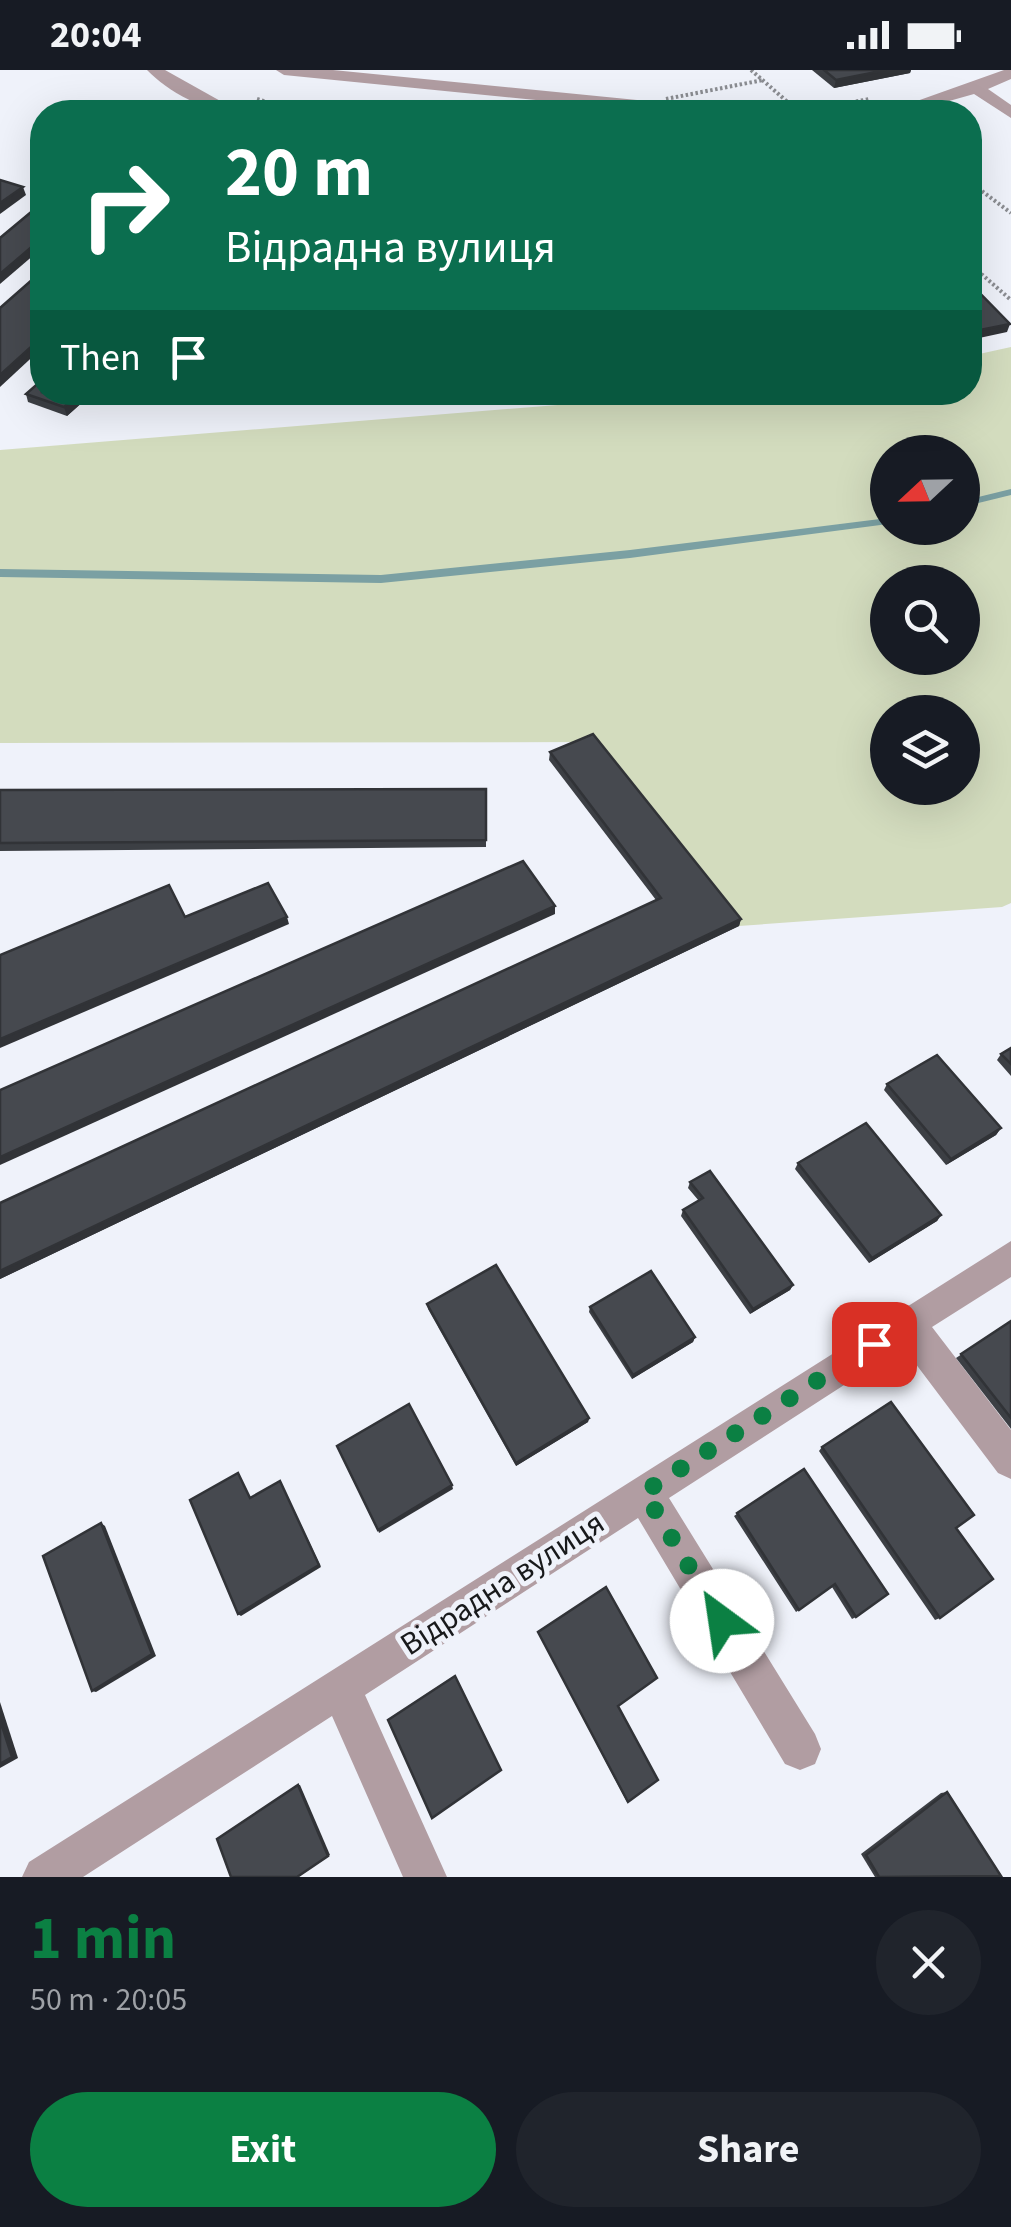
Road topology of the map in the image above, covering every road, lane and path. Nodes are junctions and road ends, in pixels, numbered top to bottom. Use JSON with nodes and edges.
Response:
{"nodes":[{"id":1,"x":155,"y":70,"type":"edge"},
{"id":2,"x":284,"y":70,"type":"edge"},
{"id":3,"x":752,"y":70,"type":"edge"},
{"id":4,"x":1011,"y":73,"type":"edge"},
{"id":5,"x":763,"y":80,"type":"junction"},
{"id":6,"x":976,"y":88,"type":"junction"},
{"id":7,"x":207,"y":100,"type":"edge"},
{"id":8,"x":587,"y":100,"type":"edge"},
{"id":9,"x":662,"y":100,"type":"edge"},
{"id":10,"x":786,"y":100,"type":"edge"},
{"id":11,"x":935,"y":100,"type":"edge"},
{"id":12,"x":1011,"y":113,"type":"edge"},
{"id":13,"x":982,"y":191,"type":"edge"},
{"id":14,"x":1011,"y":213,"type":"edge"},
{"id":15,"x":982,"y":275,"type":"edge"},
{"id":16,"x":1011,"y":300,"type":"edge"},
{"id":17,"x":1011,"y":1256,"type":"edge"},
{"id":18,"x":906,"y":1323,"type":"junction"},
{"id":19,"x":1011,"y":1460,"type":"edge"},
{"id":20,"x":644,"y":1492,"type":"junction"},
{"id":21,"x":340,"y":1687,"type":"junction"},
{"id":22,"x":800,"y":1750,"type":"dead end"},
{"id":23,"x":44,"y":1877,"type":"edge"},
{"id":24,"x":425,"y":1877,"type":"edge"}],
"edges":[{"from":1,"to":7,"type":"street"},
{"from":2,"to":8,"type":"street"},
{"from":3,"to":5,"type":"path"},
{"from":4,"to":6,"type":"street"},
{"from":5,"to":9,"type":"path"},
{"from":5,"to":10,"type":"path"},
{"from":6,"to":11,"type":"street"},
{"from":6,"to":12,"type":"street"},
{"from":13,"to":14,"type":"path"},
{"from":15,"to":16,"type":"path"},
{"from":17,"to":18,"type":"street","name":"Відрадна вулиця"},
{"from":18,"to":19,"type":"street"},
{"from":18,"to":20,"type":"street","name":"Відрадна вулиця"},
{"from":20,"to":21,"type":"street","name":"Відрадна вулиця"},
{"from":20,"to":22,"type":"street"},
{"from":21,"to":23,"type":"street","name":"Відрадна вулиця"},
{"from":21,"to":24,"type":"street"}]}
